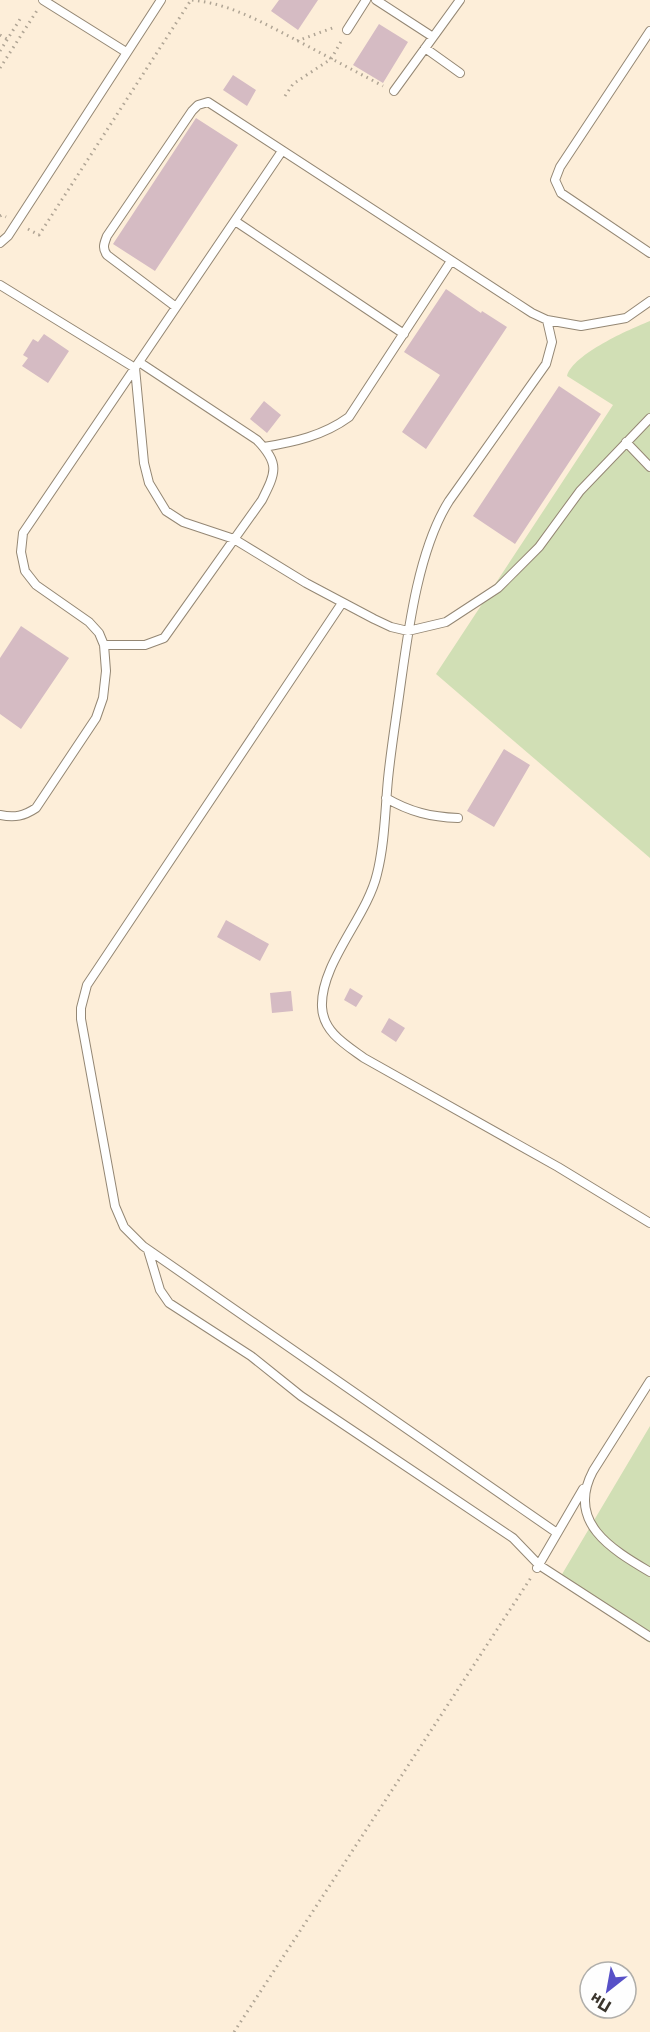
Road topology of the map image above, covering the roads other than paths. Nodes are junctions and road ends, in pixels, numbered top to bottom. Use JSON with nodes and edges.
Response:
{"nodes":[{"id":1,"x":44,"y":0,"type":"edge"},
{"id":2,"x":161,"y":0,"type":"edge"},
{"id":3,"x":366,"y":0,"type":"edge"},
{"id":4,"x":376,"y":0,"type":"edge"},
{"id":5,"x":460,"y":0,"type":"edge"},
{"id":6,"x":347,"y":30,"type":"road end"},
{"id":7,"x":650,"y":31,"type":"edge"},
{"id":8,"x":433,"y":37,"type":"junction"},
{"id":9,"x":425,"y":48,"type":"junction"},
{"id":10,"x":126,"y":52,"type":"junction"},
{"id":11,"x":460,"y":73,"type":"dead end"},
{"id":12,"x":394,"y":92,"type":"road end"},
{"id":13,"x":282,"y":151,"type":"junction"},
{"id":14,"x":235,"y":221,"type":"junction"},
{"id":15,"x":0,"y":243,"type":"edge"},
{"id":16,"x":650,"y":253,"type":"edge"},
{"id":17,"x":451,"y":261,"type":"junction"},
{"id":18,"x":0,"y":285,"type":"edge"},
{"id":19,"x":650,"y":301,"type":"edge"},
{"id":20,"x":176,"y":307,"type":"junction"},
{"id":21,"x":547,"y":320,"type":"junction"},
{"id":22,"x":404,"y":334,"type":"junction"},
{"id":23,"x":137,"y":365,"type":"junction"},
{"id":24,"x":650,"y":418,"type":"edge"},
{"id":25,"x":626,"y":442,"type":"junction"},
{"id":26,"x":264,"y":447,"type":"junction"},
{"id":27,"x":650,"y":467,"type":"edge"},
{"id":28,"x":234,"y":539,"type":"junction"},
{"id":29,"x":342,"y":603,"type":"junction"},
{"id":30,"x":408,"y":631,"type":"junction"},
{"id":31,"x":104,"y":645,"type":"junction"},
{"id":32,"x":386,"y":798,"type":"junction"},
{"id":33,"x":0,"y":815,"type":"edge"},
{"id":34,"x":458,"y":818,"type":"dead end"},
{"id":35,"x":650,"y":1223,"type":"edge"},
{"id":36,"x":148,"y":1250,"type":"junction"},
{"id":37,"x":650,"y":1382,"type":"edge"},
{"id":38,"x":585,"y":1485,"type":"junction"},
{"id":39,"x":557,"y":1533,"type":"junction"},
{"id":40,"x":538,"y":1567,"type":"junction"},
{"id":41,"x":650,"y":1572,"type":"edge"},
{"id":42,"x":650,"y":1637,"type":"edge"}],
"edges":[{"from":1,"to":10,"type":"lane"},
{"from":2,"to":10,"type":"lane"},
{"from":3,"to":6,"type":"lane"},
{"from":4,"to":8,"type":"lane"},
{"from":5,"to":8,"type":"lane"},
{"from":7,"to":16,"type":"lane"},
{"from":8,"to":9,"type":"lane"},
{"from":9,"to":11,"type":"lane"},
{"from":9,"to":12,"type":"lane"},
{"from":10,"to":15,"type":"lane"},
{"from":13,"to":14,"type":"lane"},
{"from":13,"to":17,"type":"lane"},
{"from":13,"to":20,"type":"lane"},
{"from":14,"to":20,"type":"lane"},
{"from":14,"to":22,"type":"lane"},
{"from":17,"to":21,"type":"lane"},
{"from":17,"to":22,"type":"lane"},
{"from":18,"to":23,"type":"lane"},
{"from":19,"to":21,"type":"lane"},
{"from":20,"to":23,"type":"lane"},
{"from":21,"to":30,"type":"lane"},
{"from":22,"to":26,"type":"lane"},
{"from":23,"to":26,"type":"lane"},
{"from":23,"to":28,"type":"lane"},
{"from":23,"to":31,"type":"lane"},
{"from":24,"to":25,"type":"lane"},
{"from":25,"to":27,"type":"lane"},
{"from":25,"to":30,"type":"lane"},
{"from":26,"to":28,"type":"lane"},
{"from":28,"to":29,"type":"lane"},
{"from":28,"to":31,"type":"lane"},
{"from":29,"to":30,"type":"lane"},
{"from":29,"to":36,"type":"lane"},
{"from":30,"to":32,"type":"lane"},
{"from":31,"to":33,"type":"lane"},
{"from":32,"to":34,"type":"lane"},
{"from":32,"to":35,"type":"lane"},
{"from":36,"to":39,"type":"lane"},
{"from":36,"to":40,"type":"lane"},
{"from":37,"to":38,"type":"lane"},
{"from":38,"to":39,"type":"lane"},
{"from":38,"to":41,"type":"lane"},
{"from":39,"to":40,"type":"lane"},
{"from":40,"to":42,"type":"lane"}]}
